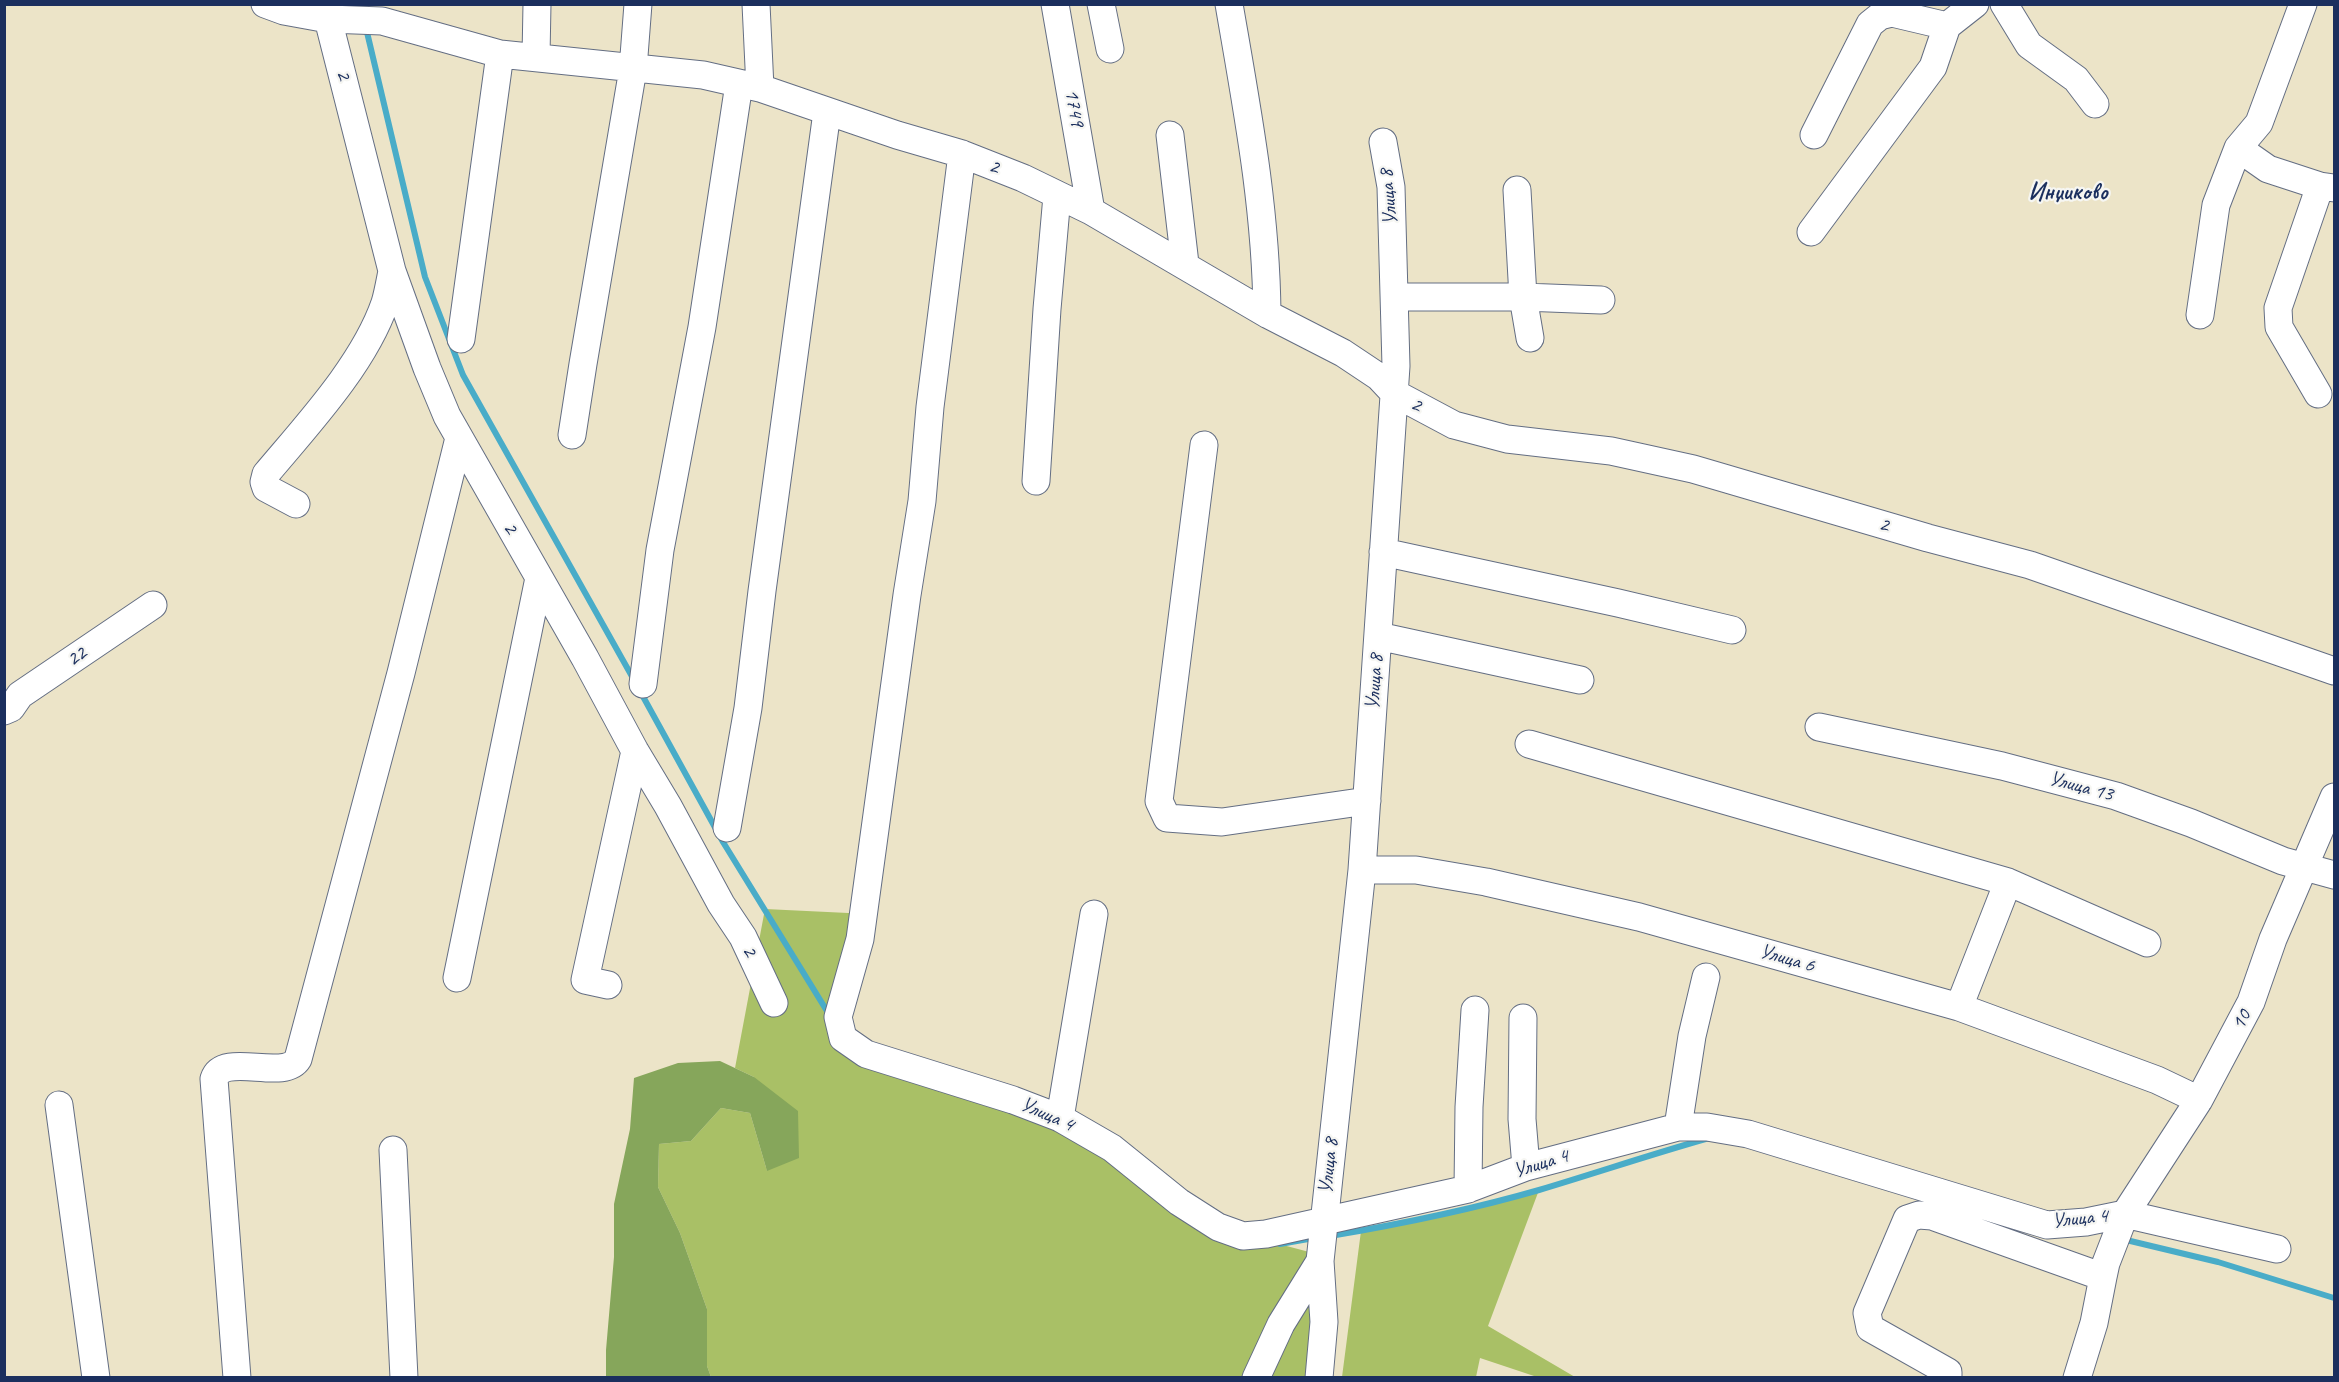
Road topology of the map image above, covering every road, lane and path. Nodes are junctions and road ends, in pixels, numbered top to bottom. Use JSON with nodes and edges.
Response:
{"nodes":[{"id":1,"x":265,"y":4,"type":"edge"},
{"id":2,"x":537,"y":4,"type":"edge"},
{"id":3,"x":638,"y":4,"type":"edge"},
{"id":4,"x":756,"y":4,"type":"edge"},
{"id":5,"x":1055,"y":4,"type":"edge"},
{"id":6,"x":1101,"y":4,"type":"edge"},
{"id":7,"x":1229,"y":4,"type":"edge"},
{"id":8,"x":1975,"y":4,"type":"edge"},
{"id":9,"x":2004,"y":4,"type":"edge"},
{"id":10,"x":2303,"y":4,"type":"edge"},
{"id":11,"x":380,"y":13,"type":"edge"},
{"id":12,"x":328,"y":19,"type":"junction"},
{"id":13,"x":1947,"y":26,"type":"junction"},
{"id":14,"x":1110,"y":50,"type":"dead end"},
{"id":15,"x":500,"y":54,"type":"junction"},
{"id":16,"x":536,"y":57,"type":"junction"},
{"id":17,"x":633,"y":69,"type":"junction"},
{"id":18,"x":749,"y":86,"type":"junction"},
{"id":19,"x":2095,"y":105,"type":"dead end"},
{"id":20,"x":827,"y":112,"type":"junction"},
{"id":21,"x":1170,"y":135,"type":"dead end"},
{"id":22,"x":1814,"y":135,"type":"dead end"},
{"id":23,"x":1383,"y":142,"type":"dead end"},
{"id":24,"x":2238,"y":148,"type":"junction"},
{"id":25,"x":962,"y":154,"type":"junction"},
{"id":26,"x":2327,"y":187,"type":"edge"},
{"id":27,"x":1517,"y":190,"type":"dead end"},
{"id":28,"x":1058,"y":196,"type":"junction"},
{"id":29,"x":1091,"y":211,"type":"junction"},
{"id":30,"x":1811,"y":232,"type":"dead end"},
{"id":31,"x":1185,"y":264,"type":"junction"},
{"id":32,"x":392,"y":271,"type":"junction"},
{"id":33,"x":1395,"y":297,"type":"junction"},
{"id":34,"x":1523,"y":297,"type":"junction"},
{"id":35,"x":1601,"y":300,"type":"dead end"},
{"id":36,"x":1267,"y":314,"type":"junction"},
{"id":37,"x":2200,"y":315,"type":"dead end"},
{"id":38,"x":1530,"y":338,"type":"dead end"},
{"id":39,"x":461,"y":339,"type":"dead end"},
{"id":40,"x":1394,"y":393,"type":"junction"},
{"id":41,"x":2318,"y":394,"type":"dead end"},
{"id":42,"x":573,"y":435,"type":"dead end"},
{"id":43,"x":459,"y":438,"type":"junction"},
{"id":44,"x":1203,"y":445,"type":"dead end"},
{"id":45,"x":1036,"y":480,"type":"dead end"},
{"id":46,"x":296,"y":504,"type":"dead end"},
{"id":47,"x":1383,"y":552,"type":"junction"},
{"id":48,"x":538,"y":578,"type":"junction"},
{"id":49,"x":153,"y":605,"type":"dead end"},
{"id":50,"x":1732,"y":630,"type":"dead end"},
{"id":51,"x":1378,"y":636,"type":"junction"},
{"id":52,"x":2334,"y":671,"type":"edge"},
{"id":53,"x":1580,"y":680,"type":"dead end"},
{"id":54,"x":643,"y":684,"type":"dead end"},
{"id":55,"x":4,"y":711,"type":"edge"},
{"id":56,"x":1819,"y":727,"type":"dead end"},
{"id":57,"x":1529,"y":744,"type":"dead end"},
{"id":58,"x":635,"y":751,"type":"junction"},
{"id":59,"x":2334,"y":797,"type":"edge"},
{"id":60,"x":1367,"y":801,"type":"junction"},
{"id":61,"x":727,"y":828,"type":"dead end"},
{"id":62,"x":2303,"y":866,"type":"junction"},
{"id":63,"x":1362,"y":870,"type":"junction"},
{"id":64,"x":2334,"y":875,"type":"edge"},
{"id":65,"x":2008,"y":882,"type":"junction"},
{"id":66,"x":1094,"y":914,"type":"dead end"},
{"id":67,"x":2147,"y":943,"type":"dead end"},
{"id":68,"x":1706,"y":977,"type":"dead end"},
{"id":69,"x":457,"y":978,"type":"dead end"},
{"id":70,"x":608,"y":985,"type":"dead end"},
{"id":71,"x":774,"y":1003,"type":"dead end"},
{"id":72,"x":1959,"y":1007,"type":"junction"},
{"id":73,"x":1475,"y":1010,"type":"dead end"},
{"id":74,"x":1523,"y":1018,"type":"dead end"},
{"id":75,"x":2199,"y":1100,"type":"junction"},
{"id":76,"x":59,"y":1105,"type":"dead end"},
{"id":77,"x":1060,"y":1118,"type":"junction"},
{"id":78,"x":1678,"y":1127,"type":"junction"},
{"id":79,"x":393,"y":1150,"type":"dead end"},
{"id":80,"x":1526,"y":1167,"type":"junction"},
{"id":81,"x":1467,"y":1189,"type":"junction"},
{"id":82,"x":1323,"y":1221,"type":"junction"},
{"id":83,"x":2122,"y":1221,"type":"junction"},
{"id":84,"x":2277,"y":1249,"type":"dead end"},
{"id":85,"x":1320,"y":1261,"type":"junction"},
{"id":86,"x":2105,"y":1270,"type":"junction"},
{"id":87,"x":96,"y":1377,"type":"edge"},
{"id":88,"x":237,"y":1377,"type":"edge"},
{"id":89,"x":404,"y":1377,"type":"edge"},
{"id":90,"x":1256,"y":1377,"type":"edge"},
{"id":91,"x":1319,"y":1377,"type":"edge"},
{"id":92,"x":1948,"y":1377,"type":"edge"},
{"id":93,"x":2077,"y":1377,"type":"edge"}],
"edges":[{"from":1,"to":12,"type":"street","name":"2"},
{"from":2,"to":16,"type":"street"},
{"from":3,"to":17,"type":"street"},
{"from":4,"to":18,"type":"street"},
{"from":5,"to":29,"type":"street","name":"1749"},
{"from":6,"to":14,"type":"street"},
{"from":7,"to":36,"type":"street"},
{"from":8,"to":13,"type":"street"},
{"from":9,"to":19,"type":"street"},
{"from":10,"to":24,"type":"street"},
{"from":11,"to":12,"type":"street","name":"2"},
{"from":11,"to":15,"type":"street","name":"2"},
{"from":12,"to":32,"type":"street","name":"2"},
{"from":13,"to":22,"type":"street"},
{"from":13,"to":30,"type":"street"},
{"from":15,"to":16,"type":"street","name":"2"},
{"from":15,"to":39,"type":"street"},
{"from":16,"to":17,"type":"street","name":"2"},
{"from":17,"to":18,"type":"street","name":"2"},
{"from":17,"to":42,"type":"street"},
{"from":18,"to":20,"type":"street","name":"2"},
{"from":18,"to":54,"type":"street"},
{"from":20,"to":25,"type":"street","name":"2"},
{"from":20,"to":61,"type":"street"},
{"from":21,"to":31,"type":"street"},
{"from":23,"to":33,"type":"street","name":"Улица 8"},
{"from":24,"to":26,"type":"street"},
{"from":24,"to":37,"type":"street"},
{"from":25,"to":28,"type":"street","name":"2"},
{"from":25,"to":77,"type":"street","name":"Улица 4"},
{"from":26,"to":41,"type":"street"},
{"from":27,"to":34,"type":"street"},
{"from":28,"to":29,"type":"street","name":"2"},
{"from":28,"to":45,"type":"street"},
{"from":29,"to":31,"type":"street","name":"2"},
{"from":31,"to":36,"type":"street","name":"2"},
{"from":32,"to":43,"type":"street","name":"2"},
{"from":32,"to":46,"type":"street"},
{"from":33,"to":34,"type":"street"},
{"from":33,"to":40,"type":"street","name":"Улица 8"},
{"from":34,"to":35,"type":"street"},
{"from":34,"to":38,"type":"street"},
{"from":36,"to":40,"type":"street","name":"2"},
{"from":40,"to":47,"type":"street","name":"Улица 8"},
{"from":40,"to":52,"type":"street","name":"2"},
{"from":43,"to":48,"type":"street","name":"2"},
{"from":43,"to":88,"type":"street"},
{"from":44,"to":60,"type":"street"},
{"from":47,"to":50,"type":"street"},
{"from":47,"to":51,"type":"street","name":"Улица 8"},
{"from":48,"to":58,"type":"street","name":"2"},
{"from":48,"to":69,"type":"street"},
{"from":49,"to":55,"type":"street","name":"22"},
{"from":51,"to":53,"type":"street"},
{"from":51,"to":60,"type":"street","name":"Улица 8"},
{"from":56,"to":62,"type":"street","name":"Улица 13"},
{"from":57,"to":65,"type":"street"},
{"from":58,"to":70,"type":"street"},
{"from":58,"to":71,"type":"street","name":"2"},
{"from":59,"to":62,"type":"street","name":"10"},
{"from":60,"to":63,"type":"street","name":"Улица 8"},
{"from":62,"to":64,"type":"street","name":"Улица 13"},
{"from":62,"to":75,"type":"street","name":"10"},
{"from":63,"to":72,"type":"street","name":"Улица 6"},
{"from":63,"to":82,"type":"street","name":"Улица 8"},
{"from":65,"to":67,"type":"street"},
{"from":65,"to":72,"type":"street"},
{"from":66,"to":77,"type":"street"},
{"from":68,"to":78,"type":"street"},
{"from":72,"to":75,"type":"street","name":"Улица 6"},
{"from":73,"to":81,"type":"street"},
{"from":74,"to":80,"type":"street"},
{"from":75,"to":83,"type":"street","name":"10"},
{"from":76,"to":87,"type":"street"},
{"from":77,"to":82,"type":"street","name":"Улица 4"},
{"from":78,"to":80,"type":"street","name":"Улица 4"},
{"from":78,"to":83,"type":"street","name":"Улица 4"},
{"from":79,"to":89,"type":"street"},
{"from":80,"to":81,"type":"street","name":"Улица 4"},
{"from":81,"to":82,"type":"street","name":"Улица 4"},
{"from":82,"to":85,"type":"street","name":"Улица 8"},
{"from":83,"to":84,"type":"street","name":"Улица 4"},
{"from":83,"to":86,"type":"street","name":"10"},
{"from":85,"to":90,"type":"street"},
{"from":85,"to":91,"type":"street","name":"Улица 8"},
{"from":86,"to":92,"type":"street"},
{"from":86,"to":93,"type":"street","name":"10"}]}
